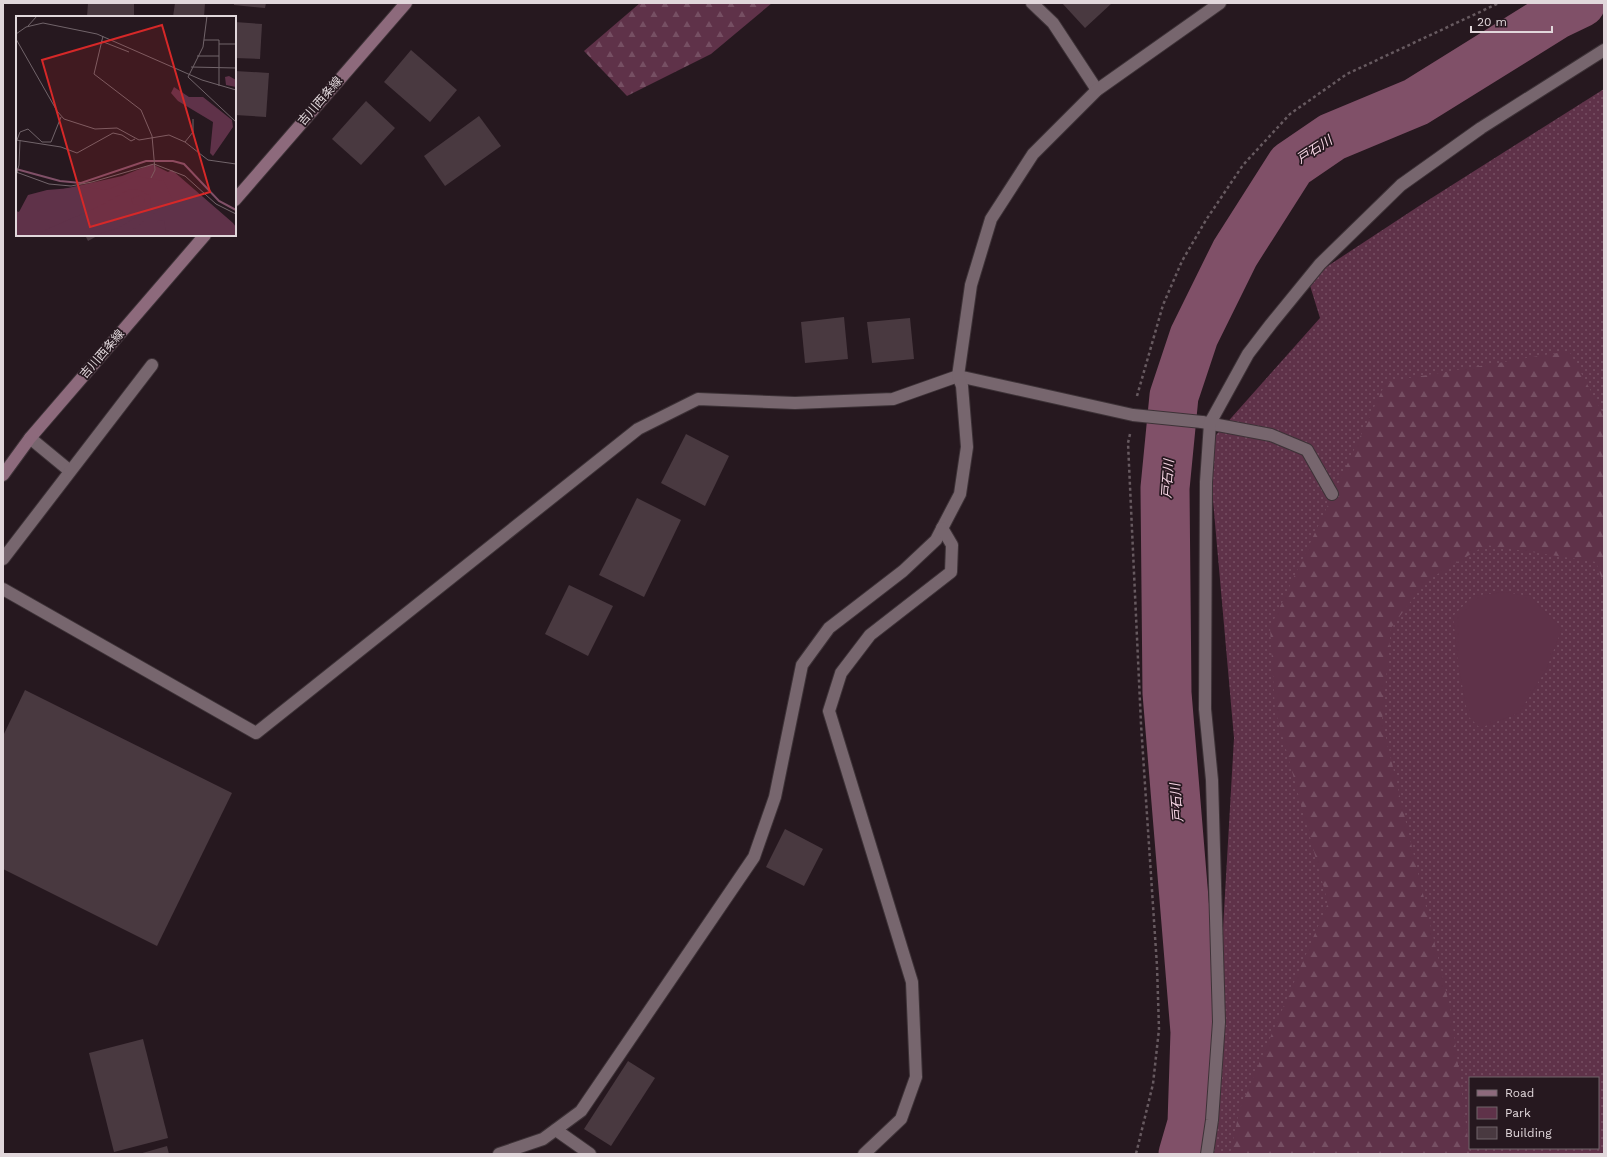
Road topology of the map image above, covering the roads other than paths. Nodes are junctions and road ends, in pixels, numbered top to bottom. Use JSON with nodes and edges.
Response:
{"nodes":[{"id":1,"x":406,"y":3,"type":"edge"},
{"id":2,"x":1032,"y":3,"type":"edge"},
{"id":3,"x":1220,"y":3,"type":"edge"},
{"id":4,"x":1604,"y":50,"type":"edge"},
{"id":5,"x":1097,"y":90,"type":"junction"},
{"id":6,"x":236,"y":199,"type":"edge"},
{"id":7,"x":204,"y":236,"type":"edge"},
{"id":8,"x":152,"y":365,"type":"dead end"},
{"id":9,"x":958,"y":376,"type":"junction"},
{"id":10,"x":1206,"y":422,"type":"junction"},
{"id":11,"x":30,"y":438,"type":"junction"},
{"id":12,"x":70,"y":471,"type":"junction"},
{"id":13,"x":3,"y":475,"type":"edge"},
{"id":14,"x":1332,"y":494,"type":"dead end"},
{"id":15,"x":942,"y":528,"type":"junction"},
{"id":16,"x":3,"y":559,"type":"edge"},
{"id":17,"x":3,"y":589,"type":"edge"},
{"id":18,"x":556,"y":1130,"type":"junction"},
{"id":19,"x":499,"y":1154,"type":"edge"},
{"id":20,"x":590,"y":1154,"type":"edge"},
{"id":21,"x":864,"y":1154,"type":"edge"},
{"id":22,"x":1206,"y":1154,"type":"edge"}],
"edges":[{"from":1,"to":6,"type":"main road","name":"吉川西条線"},
{"from":2,"to":5,"type":"street"},
{"from":3,"to":5,"type":"street"},
{"from":4,"to":10,"type":"street"},
{"from":5,"to":9,"type":"street"},
{"from":7,"to":11,"type":"main road","name":"吉川西条線"},
{"from":8,"to":12,"type":"street"},
{"from":9,"to":10,"type":"street"},
{"from":9,"to":15,"type":"street"},
{"from":9,"to":17,"type":"street"},
{"from":10,"to":14,"type":"street"},
{"from":10,"to":22,"type":"street"},
{"from":11,"to":12,"type":"street"},
{"from":11,"to":13,"type":"main road","name":"吉川西条線"},
{"from":12,"to":16,"type":"street"},
{"from":15,"to":18,"type":"street"},
{"from":15,"to":21,"type":"street"},
{"from":18,"to":19,"type":"street"},
{"from":18,"to":20,"type":"street"}]}
